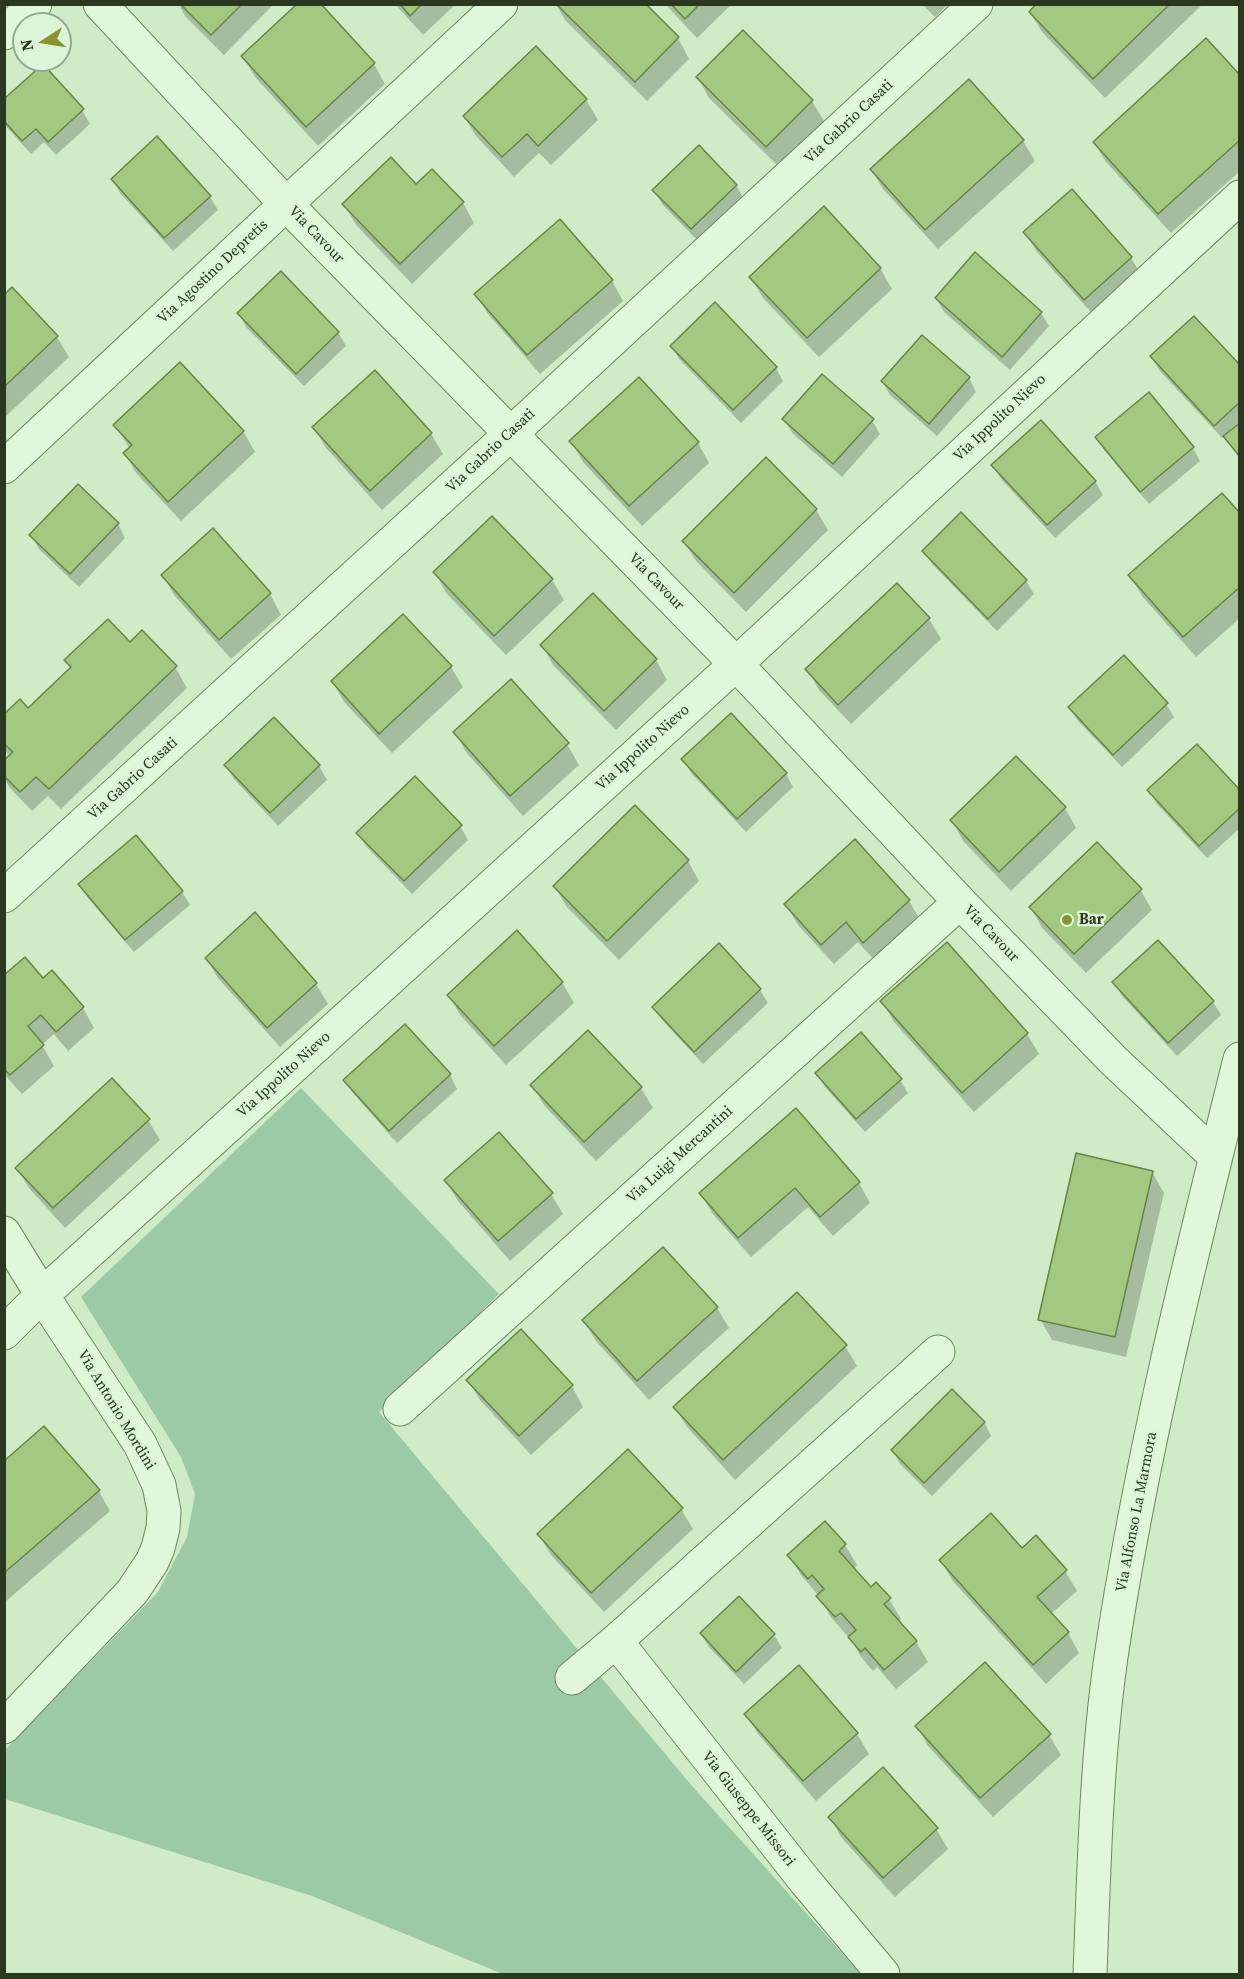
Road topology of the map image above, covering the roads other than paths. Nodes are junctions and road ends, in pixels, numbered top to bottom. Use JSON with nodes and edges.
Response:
{"nodes":[{"id":1,"x":35,"y":4,"type":"edge"},
{"id":2,"x":100,"y":4,"type":"edge"},
{"id":3,"x":501,"y":4,"type":"edge"},
{"id":4,"x":976,"y":4,"type":"edge"},
{"id":5,"x":4,"y":33,"type":"edge"},
{"id":6,"x":1239,"y":197,"type":"edge"},
{"id":7,"x":286,"y":204,"type":"junction"},
{"id":8,"x":511,"y":434,"type":"junction"},
{"id":9,"x":4,"y":467,"type":"edge"},
{"id":10,"x":736,"y":664,"type":"junction"},
{"id":11,"x":4,"y":896,"type":"edge"},
{"id":12,"x":960,"y":902,"type":"junction"},
{"id":13,"x":1239,"y":1059,"type":"edge"},
{"id":14,"x":1215,"y":1156,"type":"junction"},
{"id":15,"x":4,"y":1233,"type":"edge"},
{"id":16,"x":42,"y":1295,"type":"junction"},
{"id":17,"x":4,"y":1333,"type":"edge"},
{"id":18,"x":938,"y":1352,"type":"dead end"},
{"id":19,"x":400,"y":1409,"type":"dead end"},
{"id":20,"x":616,"y":1641,"type":"junction"},
{"id":21,"x":572,"y":1678,"type":"dead end"},
{"id":22,"x":4,"y":1727,"type":"edge"},
{"id":23,"x":884,"y":1974,"type":"edge"},
{"id":24,"x":1090,"y":1974,"type":"edge"}],
"edges":[{"from":1,"to":5,"type":"street"},
{"from":2,"to":7,"type":"street","name":"Via Cavour"},
{"from":3,"to":7,"type":"street","name":"Via Agostino Depretis"},
{"from":4,"to":8,"type":"street","name":"Via Gabrio Casati"},
{"from":6,"to":10,"type":"street","name":"Via Ippolito Nievo"},
{"from":7,"to":8,"type":"street","name":"Via Cavour"},
{"from":7,"to":9,"type":"street","name":"Via Agostino Depretis"},
{"from":8,"to":10,"type":"street","name":"Via Cavour"},
{"from":8,"to":11,"type":"street","name":"Via Gabrio Casati"},
{"from":10,"to":12,"type":"street","name":"Via Cavour"},
{"from":10,"to":16,"type":"street","name":"Via Ippolito Nievo"},
{"from":12,"to":14,"type":"street","name":"Via Cavour"},
{"from":12,"to":19,"type":"street","name":"Via Luigi Mercantini"},
{"from":13,"to":14,"type":"street","name":"Via Alfonso La Marmora"},
{"from":14,"to":24,"type":"street","name":"Via Alfonso La Marmora"},
{"from":15,"to":16,"type":"street","name":"Via Antonio Mordini"},
{"from":16,"to":17,"type":"street","name":"Via Ippolito Nievo"},
{"from":16,"to":22,"type":"street","name":"Via Antonio Mordini"},
{"from":18,"to":20,"type":"street"},
{"from":20,"to":21,"type":"street"},
{"from":20,"to":23,"type":"street","name":"Via Giuseppe Missori"}]}
